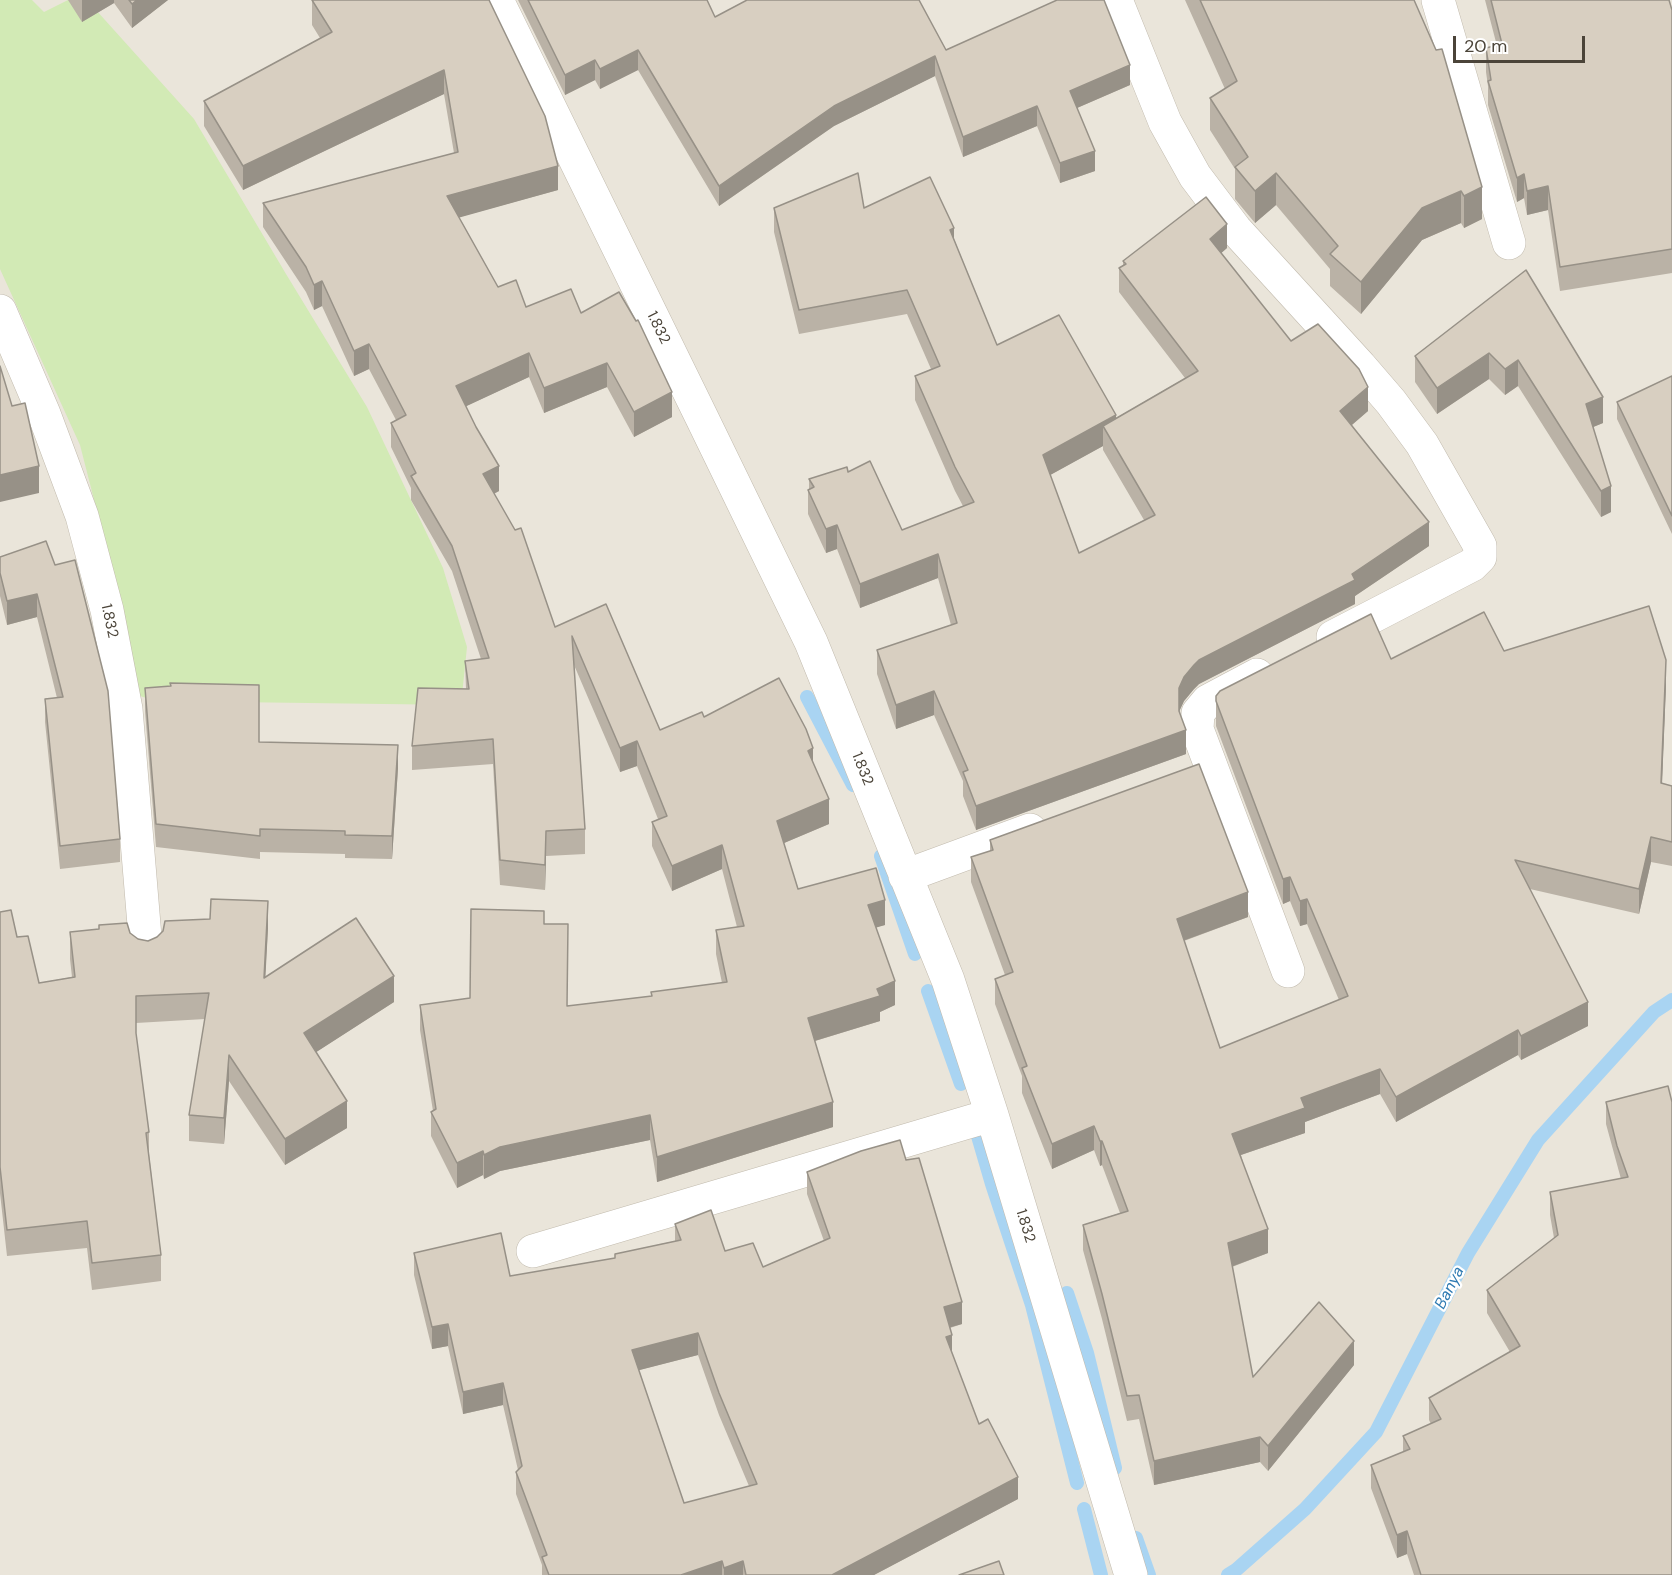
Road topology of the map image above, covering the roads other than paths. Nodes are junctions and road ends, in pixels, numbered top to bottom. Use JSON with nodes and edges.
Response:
{"nodes":[{"id":1,"x":497,"y":0,"type":"edge"},
{"id":2,"x":1116,"y":0,"type":"edge"},
{"id":3,"x":1438,"y":0,"type":"edge"},
{"id":4,"x":1509,"y":243,"type":"dead end"},
{"id":5,"x":0,"y":311,"type":"edge"},
{"id":6,"x":1058,"y":820,"type":"edge"},
{"id":7,"x":905,"y":876,"type":"junction"},
{"id":8,"x":146,"y":949,"type":"edge"},
{"id":9,"x":1288,"y":971,"type":"dead end"},
{"id":10,"x":992,"y":1115,"type":"junction"},
{"id":11,"x":533,"y":1251,"type":"dead end"},
{"id":12,"x":1131,"y":1575,"type":"edge"}],
"edges":[{"from":1,"to":7,"type":"street","name":"1.832"},
{"from":2,"to":9,"type":"street"},
{"from":3,"to":4,"type":"street"},
{"from":5,"to":8,"type":"street","name":"1.832"},
{"from":6,"to":7,"type":"street"},
{"from":7,"to":10,"type":"street","name":"1.832"},
{"from":10,"to":11,"type":"street"},
{"from":10,"to":12,"type":"street","name":"1.832"}]}
